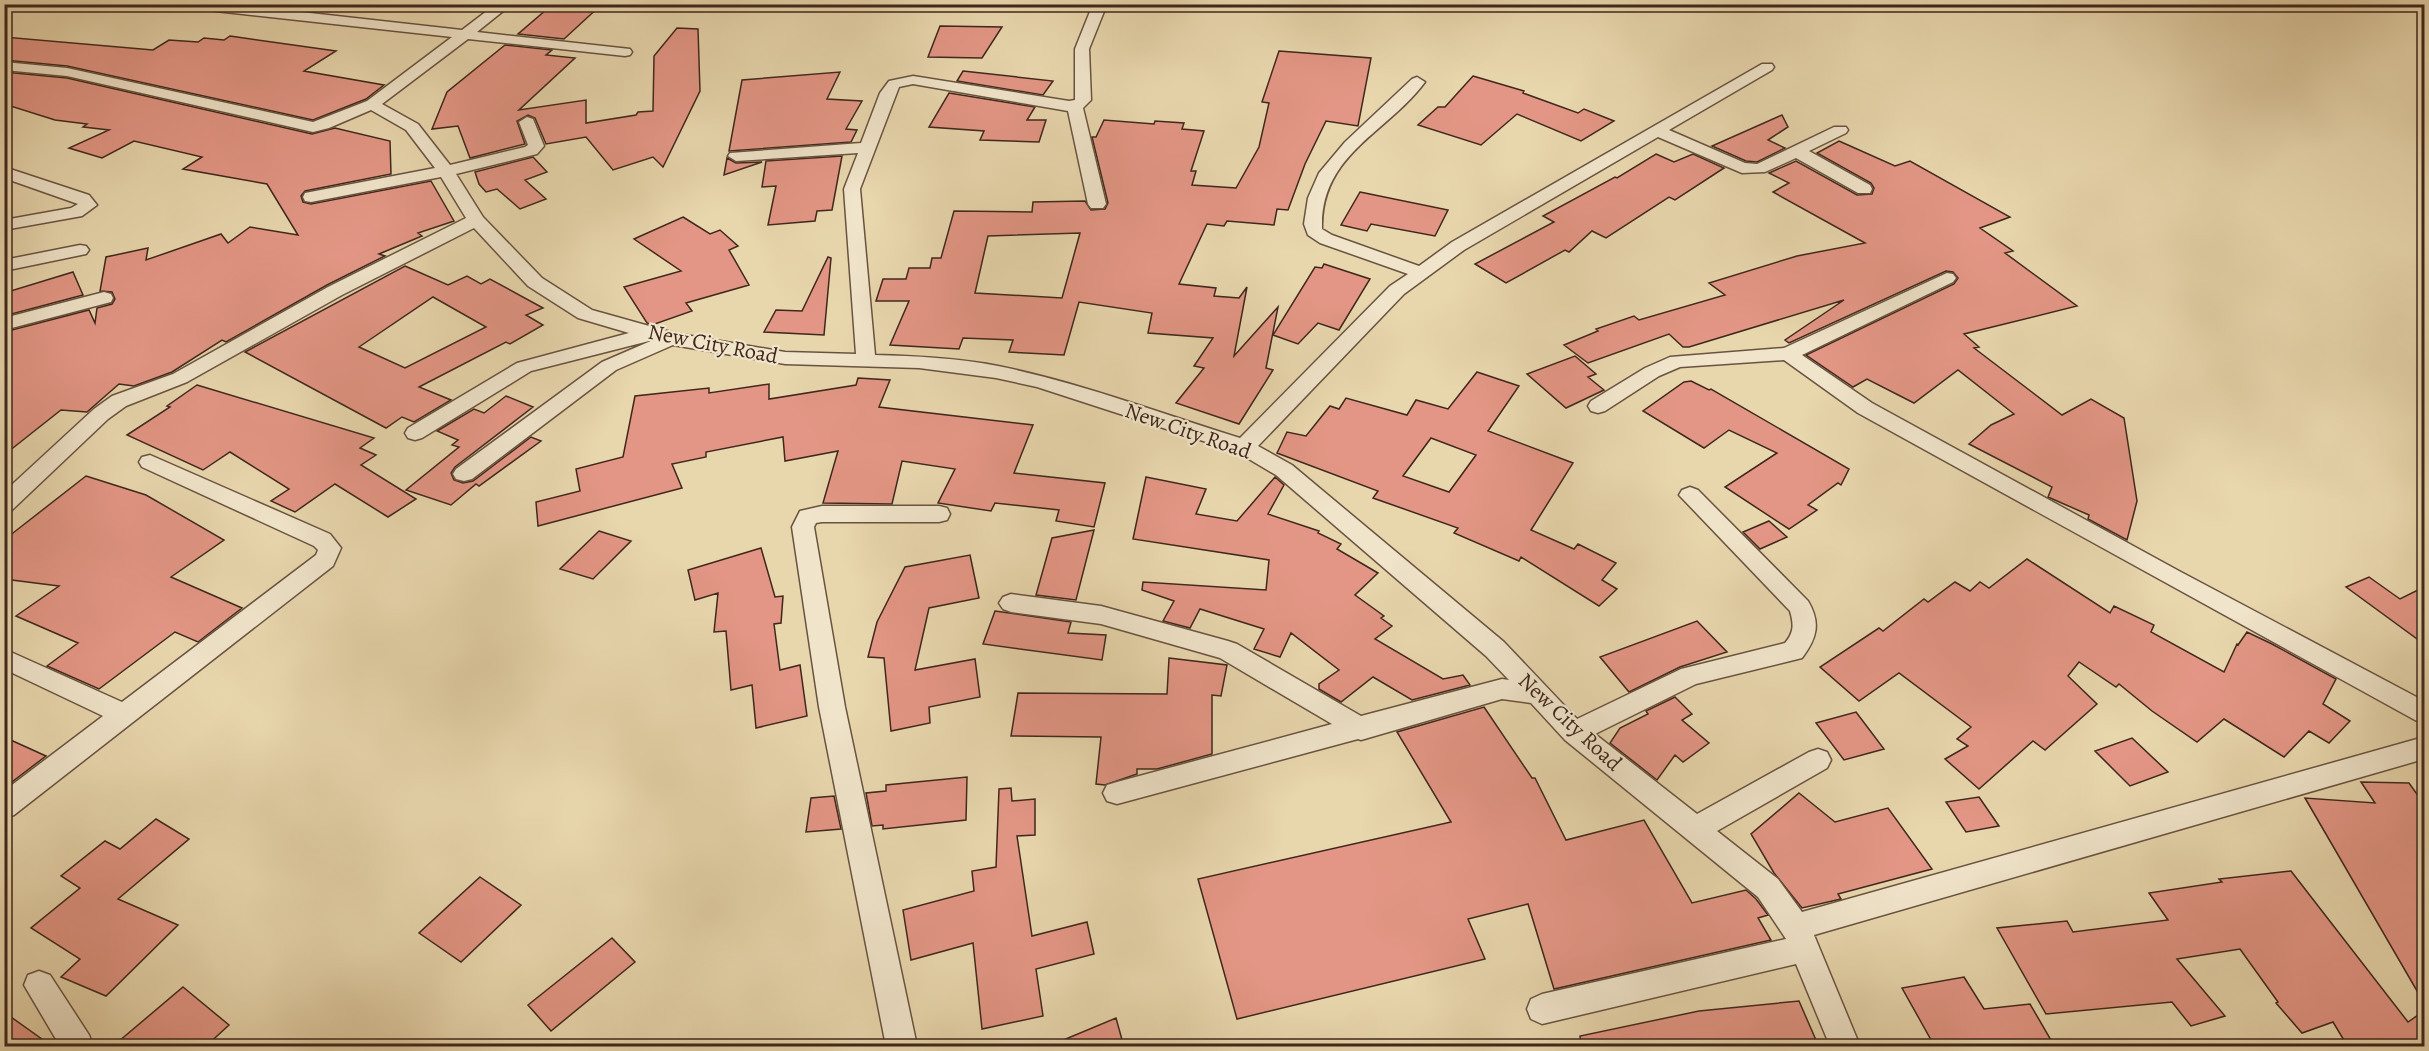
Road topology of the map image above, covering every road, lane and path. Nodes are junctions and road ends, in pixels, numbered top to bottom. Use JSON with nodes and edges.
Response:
{"nodes":[{"id":1,"x":188,"y":4,"type":"edge"},
{"id":2,"x":505,"y":4,"type":"edge"},
{"id":3,"x":1101,"y":4,"type":"edge"},
{"id":4,"x":464,"y":35,"type":"junction"},
{"id":5,"x":625,"y":52,"type":"dead end"},
{"id":6,"x":4,"y":66,"type":"edge"},
{"id":7,"x":1767,"y":68,"type":"dead end"},
{"id":8,"x":1417,"y":82,"type":"dead end"},
{"id":9,"x":372,"y":104,"type":"junction"},
{"id":10,"x":1076,"y":105,"type":"junction"},
{"id":11,"x":527,"y":122,"type":"dead end"},
{"id":12,"x":1840,"y":130,"type":"dead end"},
{"id":13,"x":1657,"y":131,"type":"junction"},
{"id":14,"x":869,"y":147,"type":"junction"},
{"id":15,"x":1796,"y":151,"type":"junction"},
{"id":16,"x":736,"y":156,"type":"dead end"},
{"id":17,"x":446,"y":171,"type":"junction"},
{"id":18,"x":4,"y":172,"type":"edge"},
{"id":19,"x":1864,"y":189,"type":"dead end"},
{"id":20,"x":311,"y":197,"type":"dead end"},
{"id":21,"x":1097,"y":204,"type":"dead end"},
{"id":22,"x":477,"y":220,"type":"junction"},
{"id":23,"x":4,"y":225,"type":"edge"},
{"id":24,"x":80,"y":250,"type":"dead end"},
{"id":25,"x":4,"y":266,"type":"edge"},
{"id":26,"x":1420,"y":272,"type":"junction"},
{"id":27,"x":1947,"y":278,"type":"dead end"},
{"id":28,"x":104,"y":298,"type":"dead end"},
{"id":29,"x":4,"y":324,"type":"edge"},
{"id":30,"x":661,"y":336,"type":"junction"},
{"id":31,"x":1788,"y":354,"type":"junction"},
{"id":32,"x":866,"y":360,"type":"junction"},
{"id":33,"x":1598,"y":406,"type":"dead end"},
{"id":34,"x":415,"y":433,"type":"dead end"},
{"id":35,"x":1244,"y":447,"type":"junction"},
{"id":36,"x":150,"y":462,"type":"dead end"},
{"id":37,"x":464,"y":474,"type":"dead end"},
{"id":38,"x":1690,"y":495,"type":"dead end"},
{"id":39,"x":4,"y":505,"type":"edge"},
{"id":40,"x":939,"y":514,"type":"dead end"},
{"id":41,"x":1011,"y":603,"type":"dead end"},
{"id":42,"x":4,"y":658,"type":"edge"},
{"id":43,"x":1537,"y":694,"type":"junction"},
{"id":44,"x":2424,"y":713,"type":"edge"},
{"id":45,"x":124,"y":716,"type":"junction"},
{"id":46,"x":1361,"y":729,"type":"junction"},
{"id":47,"x":1575,"y":732,"type":"junction"},
{"id":48,"x":2424,"y":748,"type":"edge"},
{"id":49,"x":1818,"y":760,"type":"dead end"},
{"id":50,"x":1117,"y":793,"type":"dead end"},
{"id":51,"x":4,"y":807,"type":"edge"},
{"id":52,"x":1695,"y":829,"type":"junction"},
{"id":53,"x":1801,"y":937,"type":"junction"},
{"id":54,"x":39,"y":985,"type":"dead end"},
{"id":55,"x":1542,"y":1009,"type":"dead end"},
{"id":56,"x":78,"y":1047,"type":"edge"},
{"id":57,"x":902,"y":1047,"type":"edge"},
{"id":58,"x":1845,"y":1047,"type":"edge"}],
"edges":[{"from":1,"to":4,"type":"street"},
{"from":2,"to":4,"type":"street"},
{"from":3,"to":10,"type":"street"},
{"from":4,"to":5,"type":"street"},
{"from":4,"to":9,"type":"street"},
{"from":6,"to":9,"type":"street"},
{"from":7,"to":13,"type":"street"},
{"from":8,"to":26,"type":"street"},
{"from":9,"to":17,"type":"street","name":"New City Road"},
{"from":10,"to":14,"type":"street"},
{"from":10,"to":21,"type":"street"},
{"from":11,"to":17,"type":"street"},
{"from":12,"to":15,"type":"street"},
{"from":13,"to":15,"type":"street"},
{"from":13,"to":26,"type":"street"},
{"from":14,"to":16,"type":"street"},
{"from":14,"to":32,"type":"street"},
{"from":15,"to":19,"type":"street"},
{"from":17,"to":20,"type":"street"},
{"from":17,"to":22,"type":"street","name":"New City Road"},
{"from":18,"to":23,"type":"street"},
{"from":22,"to":30,"type":"street","name":"New City Road"},
{"from":22,"to":39,"type":"street"},
{"from":24,"to":25,"type":"street"},
{"from":26,"to":35,"type":"street"},
{"from":27,"to":31,"type":"street"},
{"from":28,"to":29,"type":"street"},
{"from":30,"to":32,"type":"street","name":"New City Road"},
{"from":30,"to":34,"type":"street"},
{"from":30,"to":37,"type":"street"},
{"from":31,"to":33,"type":"street"},
{"from":31,"to":44,"type":"street"},
{"from":32,"to":35,"type":"street","name":"New City Road"},
{"from":35,"to":43,"type":"street","name":"New City Road"},
{"from":36,"to":45,"type":"street"},
{"from":38,"to":47,"type":"street"},
{"from":40,"to":57,"type":"street"},
{"from":41,"to":46,"type":"street"},
{"from":42,"to":45,"type":"street"},
{"from":43,"to":46,"type":"street"},
{"from":43,"to":47,"type":"street","name":"New City Road"},
{"from":45,"to":51,"type":"street"},
{"from":46,"to":50,"type":"street"},
{"from":47,"to":52,"type":"street","name":"New City Road"},
{"from":48,"to":53,"type":"street"},
{"from":49,"to":52,"type":"street"},
{"from":52,"to":53,"type":"street","name":"New City Road"},
{"from":53,"to":55,"type":"street"},
{"from":53,"to":58,"type":"street","name":"New City Road"},
{"from":54,"to":56,"type":"street"}]}
